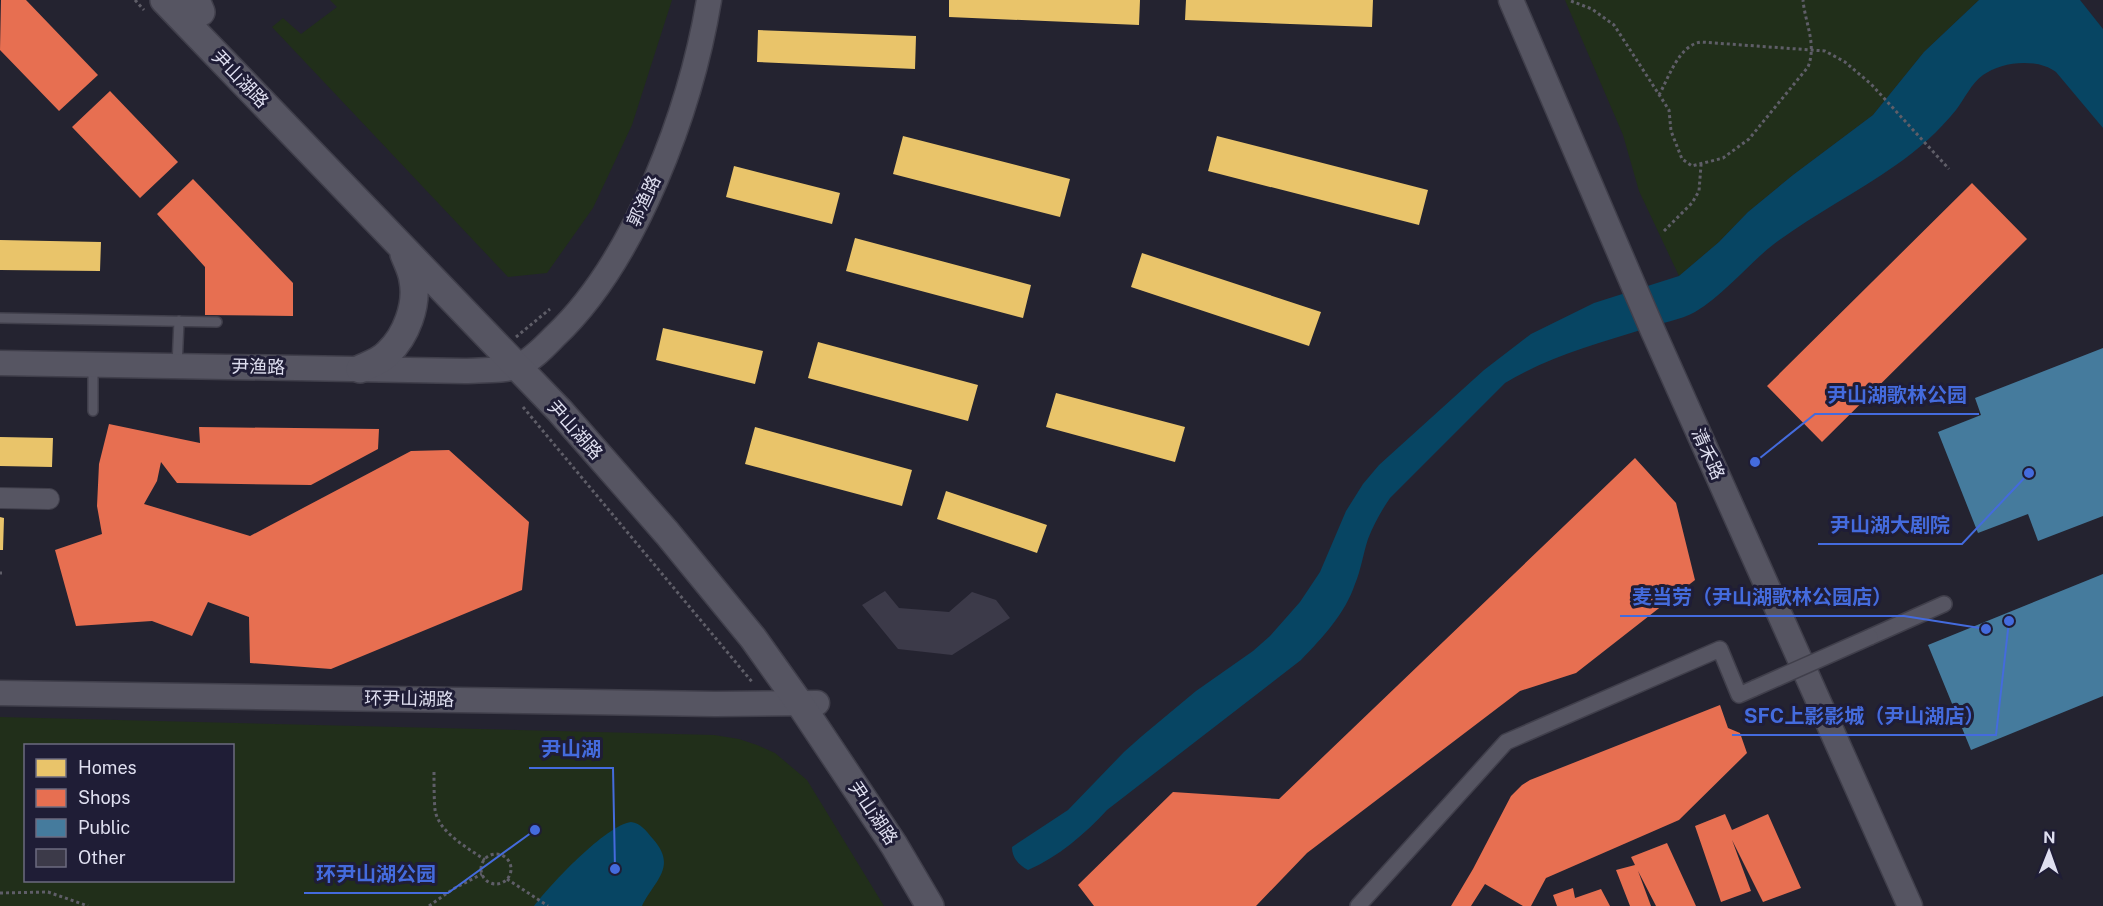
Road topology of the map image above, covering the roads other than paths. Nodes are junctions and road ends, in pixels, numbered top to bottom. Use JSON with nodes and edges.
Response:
{"nodes":[{"id":1,"x":709,"y":0,"type":"edge"},
{"id":2,"x":1511,"y":0,"type":"edge"},
{"id":3,"x":195,"y":4,"type":"edge"},
{"id":4,"x":158,"y":9,"type":"edge"},
{"id":5,"x":402,"y":250,"type":"junction"},
{"id":6,"x":0,"y":318,"type":"edge"},
{"id":7,"x":178,"y":321,"type":"junction"},
{"id":8,"x":217,"y":322,"type":"dead end"},
{"id":9,"x":0,"y":363,"type":"edge"},
{"id":10,"x":523,"y":363,"type":"junction"},
{"id":11,"x":93,"y":364,"type":"junction"},
{"id":12,"x":177,"y":366,"type":"junction"},
{"id":13,"x":360,"y":369,"type":"junction"},
{"id":14,"x":93,"y":411,"type":"dead end"},
{"id":15,"x":0,"y":498,"type":"edge"},
{"id":16,"x":49,"y":499,"type":"dead end"},
{"id":17,"x":1944,"y":604,"type":"dead end"},
{"id":18,"x":0,"y":693,"type":"edge"},
{"id":19,"x":808,"y":704,"type":"junction"},
{"id":20,"x":1906,"y":896,"type":"edge"},
{"id":21,"x":930,"y":906,"type":"edge"},
{"id":22,"x":948,"y":906,"type":"edge"},
{"id":23,"x":1358,"y":906,"type":"edge"}],
"edges":[{"from":1,"to":10,"type":"street","name":"郭渔路"},
{"from":2,"to":20,"type":"street","name":"清禾路"},
{"from":3,"to":10,"type":"main road","name":"尹山湖路"},
{"from":4,"to":5,"type":"main road","name":"尹山湖路"},
{"from":5,"to":10,"type":"main road","name":"尹山湖路"},
{"from":5,"to":13,"type":"main road"},
{"from":6,"to":7,"type":"lane"},
{"from":7,"to":8,"type":"lane"},
{"from":7,"to":12,"type":"lane"},
{"from":9,"to":11,"type":"street","name":"尹渔路"},
{"from":10,"to":13,"type":"street","name":"尹渔路"},
{"from":10,"to":19,"type":"main road","name":"尹山湖路"},
{"from":11,"to":12,"type":"street","name":"尹渔路"},
{"from":11,"to":14,"type":"lane"},
{"from":12,"to":13,"type":"street","name":"尹渔路"},
{"from":15,"to":16,"type":"street"},
{"from":17,"to":23,"type":"street","bridge":true},
{"from":18,"to":19,"type":"street","name":"环尹山湖路"},
{"from":19,"to":21,"type":"main road","name":"尹山湖路"},
{"from":19,"to":22,"type":"main road","name":"尹山湖路"}]}
